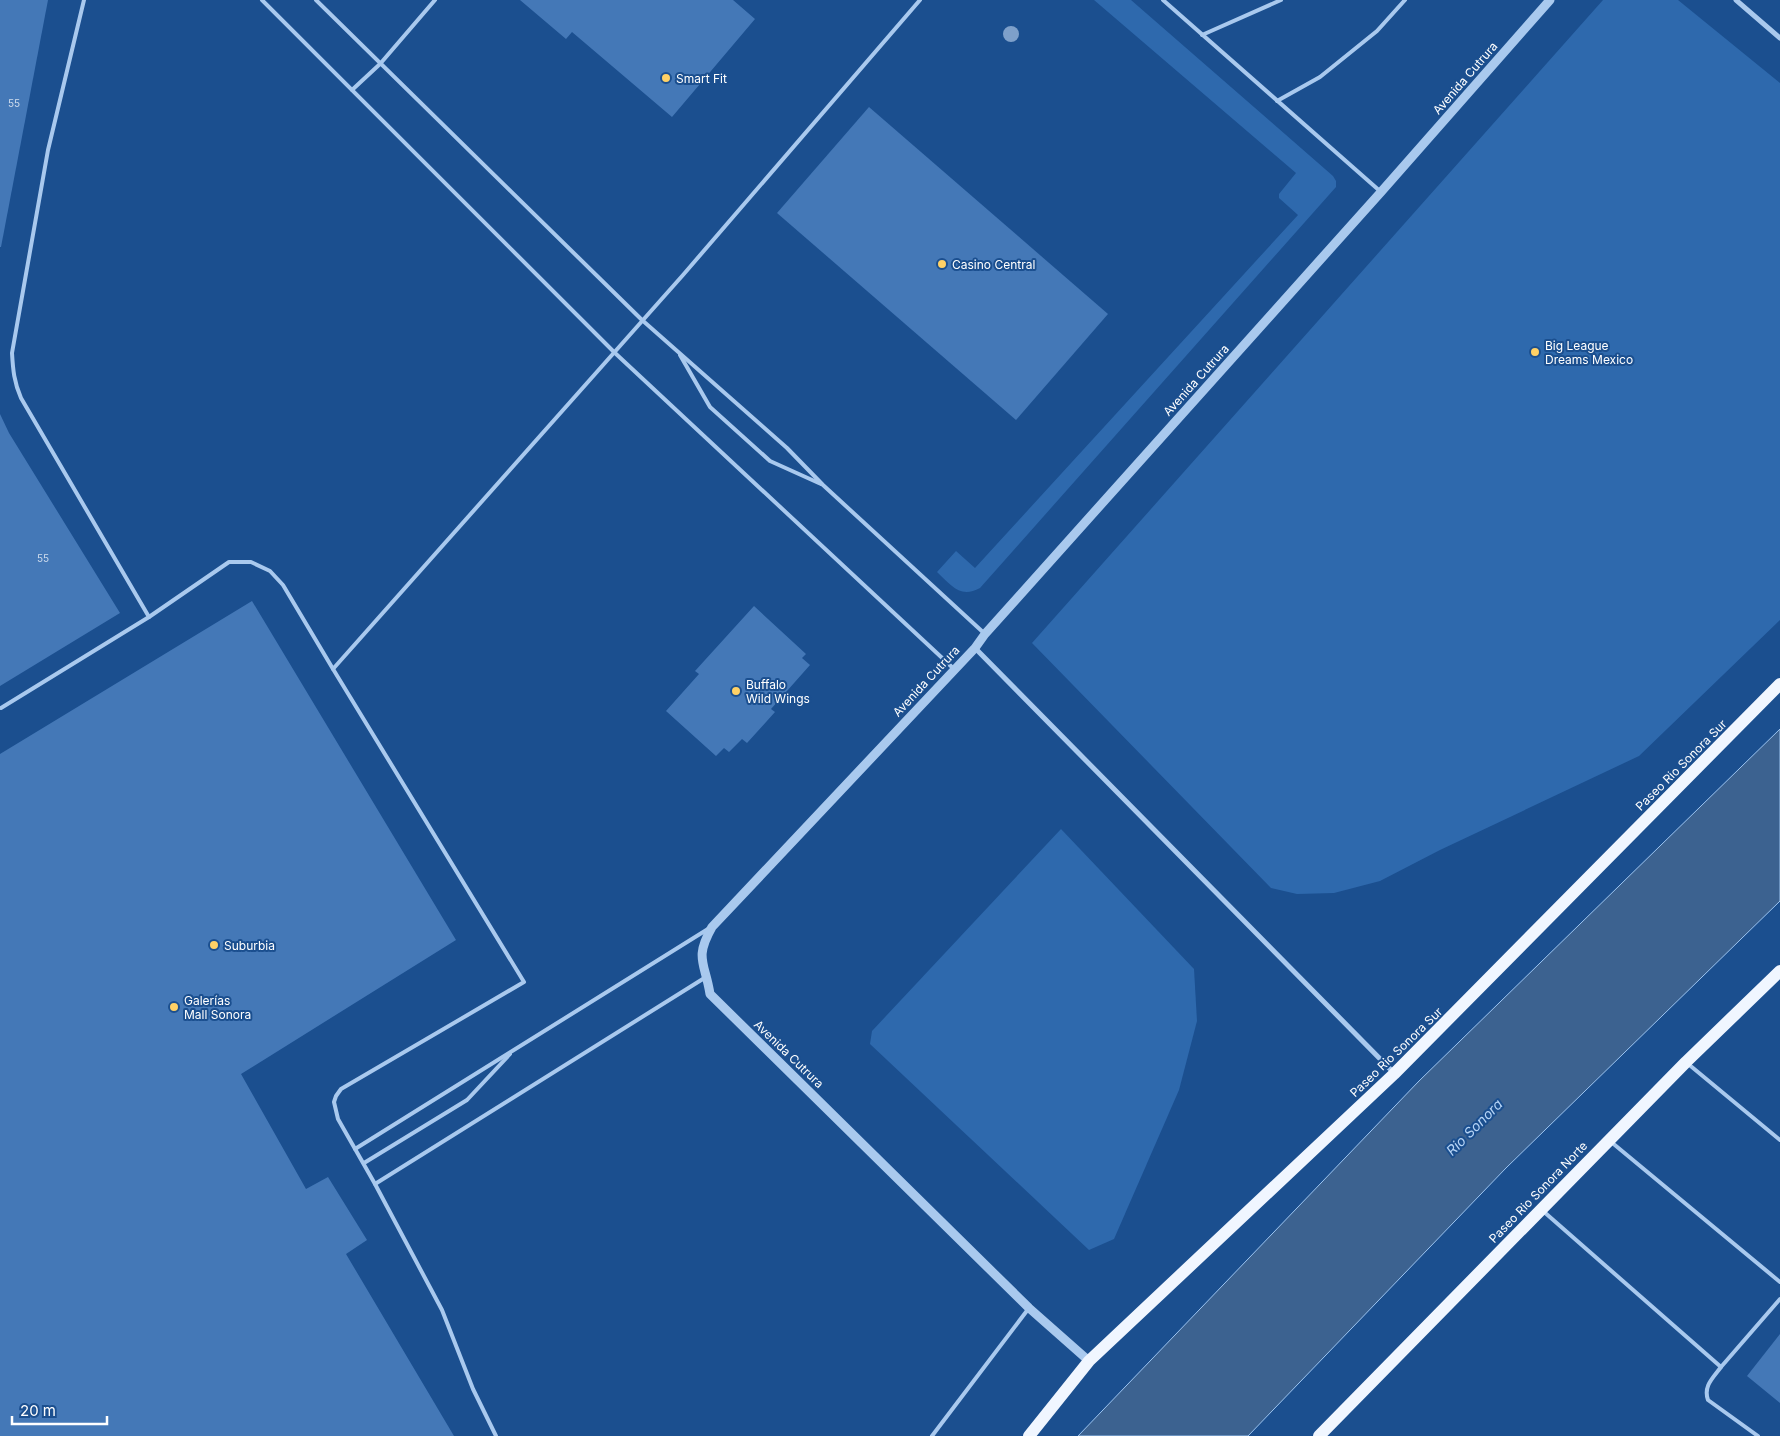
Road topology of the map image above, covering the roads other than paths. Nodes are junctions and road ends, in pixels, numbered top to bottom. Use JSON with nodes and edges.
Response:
{"nodes":[{"id":1,"x":84,"y":0,"type":"edge"},
{"id":2,"x":262,"y":0,"type":"edge"},
{"id":3,"x":316,"y":0,"type":"edge"},
{"id":4,"x":435,"y":0,"type":"edge"},
{"id":5,"x":920,"y":0,"type":"edge"},
{"id":6,"x":1163,"y":0,"type":"edge"},
{"id":7,"x":1263,"y":0,"type":"edge"},
{"id":8,"x":1281,"y":0,"type":"edge"},
{"id":9,"x":1405,"y":0,"type":"edge"},
{"id":10,"x":1550,"y":0,"type":"edge"},
{"id":11,"x":1736,"y":0,"type":"edge"},
{"id":12,"x":1268,"y":4,"type":"junction"},
{"id":13,"x":1202,"y":35,"type":"junction"},
{"id":14,"x":1780,"y":38,"type":"edge"},
{"id":15,"x":380,"y":64,"type":"junction"},
{"id":16,"x":352,"y":90,"type":"junction"},
{"id":17,"x":1277,"y":100,"type":"junction"},
{"id":18,"x":1381,"y":192,"type":"junction"},
{"id":19,"x":642,"y":320,"type":"junction"},
{"id":20,"x":678,"y":352,"type":"junction"},
{"id":21,"x":615,"y":353,"type":"junction"},
{"id":22,"x":823,"y":485,"type":"junction"},
{"id":23,"x":150,"y":617,"type":"junction"},
{"id":24,"x":985,"y":634,"type":"junction"},
{"id":25,"x":975,"y":648,"type":"junction"},
{"id":26,"x":333,"y":669,"type":"junction"},
{"id":27,"x":955,"y":669,"type":"junction"},
{"id":28,"x":1780,"y":684,"type":"edge"},
{"id":29,"x":1,"y":708,"type":"edge"},
{"id":30,"x":712,"y":927,"type":"junction"},
{"id":31,"x":1780,"y":971,"type":"edge"},
{"id":32,"x":707,"y":976,"type":"junction"},
{"id":33,"x":513,"y":1050,"type":"junction"},
{"id":34,"x":1686,"y":1062,"type":"junction"},
{"id":35,"x":1394,"y":1074,"type":"junction"},
{"id":36,"x":1609,"y":1140,"type":"junction"},
{"id":37,"x":1780,"y":1140,"type":"edge"},
{"id":38,"x":355,"y":1149,"type":"junction"},
{"id":39,"x":364,"y":1163,"type":"junction"},
{"id":40,"x":376,"y":1184,"type":"junction"},
{"id":41,"x":1541,"y":1210,"type":"junction"},
{"id":42,"x":1780,"y":1282,"type":"edge"},
{"id":43,"x":1780,"y":1299,"type":"edge"},
{"id":44,"x":1029,"y":1308,"type":"junction"},
{"id":45,"x":1089,"y":1361,"type":"junction"},
{"id":46,"x":1721,"y":1367,"type":"junction"},
{"id":47,"x":496,"y":1436,"type":"edge"},
{"id":48,"x":932,"y":1436,"type":"edge"},
{"id":49,"x":1029,"y":1436,"type":"edge"},
{"id":50,"x":1319,"y":1436,"type":"edge"},
{"id":51,"x":1758,"y":1436,"type":"edge"}],
"edges":[{"from":1,"to":23,"type":"lane"},
{"from":2,"to":16,"type":"lane"},
{"from":3,"to":15,"type":"lane"},
{"from":4,"to":15,"type":"lane"},
{"from":5,"to":19,"type":"lane"},
{"from":6,"to":13,"type":"lane"},
{"from":7,"to":12,"type":"lane"},
{"from":8,"to":12,"type":"lane"},
{"from":9,"to":17,"type":"lane"},
{"from":10,"to":18,"type":"street","name":"Avenida Cutrura"},
{"from":11,"to":14,"type":"street"},
{"from":12,"to":13,"type":"lane"},
{"from":13,"to":17,"type":"lane"},
{"from":15,"to":16,"type":"lane"},
{"from":15,"to":19,"type":"lane"},
{"from":16,"to":21,"type":"lane"},
{"from":17,"to":18,"type":"lane"},
{"from":18,"to":24,"type":"street","name":"Avenida Cutrura"},
{"from":19,"to":20,"type":"lane"},
{"from":19,"to":21,"type":"lane"},
{"from":20,"to":22,"type":"lane"},
{"from":20,"to":22,"type":"lane"},
{"from":21,"to":26,"type":"lane"},
{"from":21,"to":27,"type":"lane"},
{"from":22,"to":24,"type":"lane"},
{"from":23,"to":26,"type":"lane"},
{"from":23,"to":29,"type":"lane"},
{"from":24,"to":25,"type":"street","name":"Avenida Cutrura"},
{"from":25,"to":27,"type":"street","name":"Avenida Cutrura"},
{"from":25,"to":35,"type":"street"},
{"from":26,"to":38,"type":"lane"},
{"from":27,"to":30,"type":"street","name":"Avenida Cutrura"},
{"from":28,"to":35,"type":"main road","name":"Paseo Rio Sonora Sur"},
{"from":30,"to":32,"type":"street","name":"Avenida Cutrura"},
{"from":30,"to":33,"type":"lane"},
{"from":31,"to":34,"type":"main road","name":"Paseo Rio Sonora Norte"},
{"from":32,"to":40,"type":"lane"},
{"from":32,"to":44,"type":"street","name":"Avenida Cutrura"},
{"from":33,"to":38,"type":"lane"},
{"from":33,"to":39,"type":"lane"},
{"from":34,"to":36,"type":"main road","name":"Paseo Rio Sonora Norte"},
{"from":34,"to":37,"type":"lane"},
{"from":35,"to":45,"type":"main road","name":"Paseo Rio Sonora Sur"},
{"from":36,"to":41,"type":"main road","name":"Paseo Rio Sonora Norte"},
{"from":36,"to":42,"type":"lane"},
{"from":38,"to":39,"type":"lane"},
{"from":39,"to":40,"type":"lane"},
{"from":40,"to":47,"type":"lane"},
{"from":41,"to":46,"type":"lane"},
{"from":41,"to":50,"type":"main road","name":"Paseo Rio Sonora Norte"},
{"from":43,"to":46,"type":"lane"},
{"from":44,"to":45,"type":"street","name":"Avenida Cutrura"},
{"from":44,"to":48,"type":"lane"},
{"from":45,"to":49,"type":"main road","name":"Paseo Rio Sonora Sur"},
{"from":46,"to":51,"type":"lane"}]}
